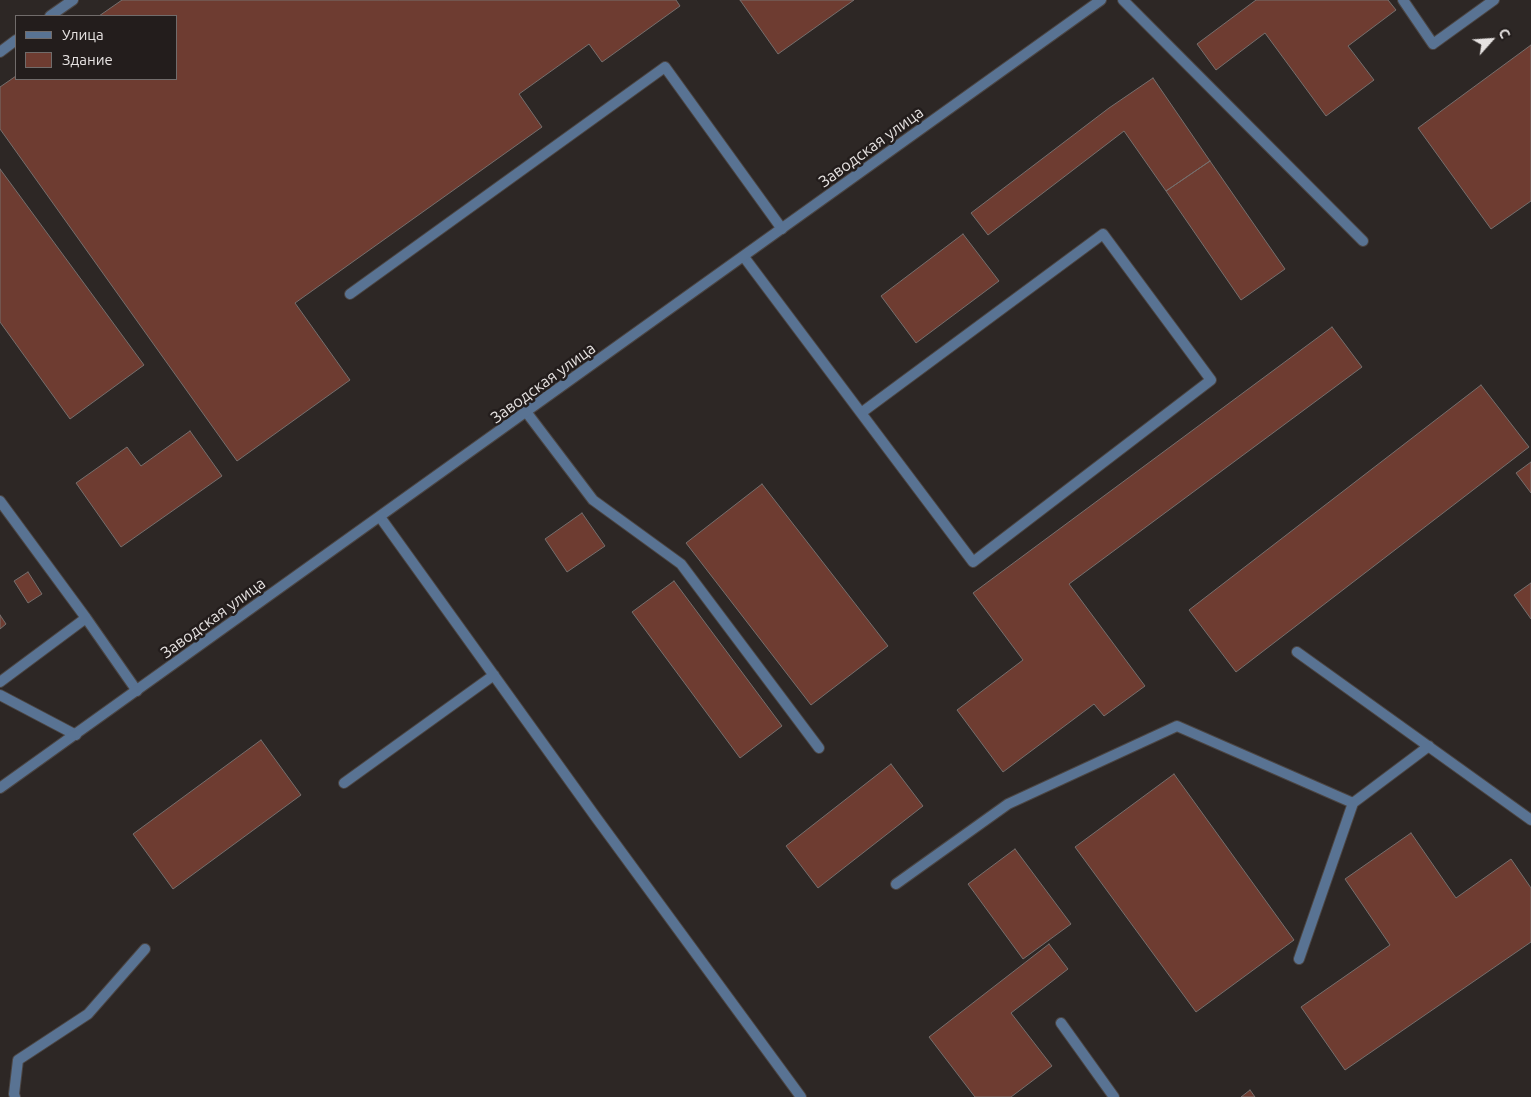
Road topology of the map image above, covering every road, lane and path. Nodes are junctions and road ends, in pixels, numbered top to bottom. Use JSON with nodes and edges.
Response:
{"nodes":[{"id":1,"x":73,"y":0,"type":"edge"},
{"id":2,"x":1101,"y":0,"type":"edge"},
{"id":3,"x":1123,"y":0,"type":"edge"},
{"id":4,"x":1403,"y":0,"type":"edge"},
{"id":5,"x":1494,"y":0,"type":"edge"},
{"id":6,"x":51,"y":15,"type":"edge"},
{"id":7,"x":15,"y":41,"type":"edge"},
{"id":8,"x":0,"y":52,"type":"edge"},
{"id":9,"x":782,"y":229,"type":"junction"},
{"id":10,"x":1363,"y":241,"type":"dead end"},
{"id":11,"x":744,"y":257,"type":"junction"},
{"id":12,"x":350,"y":294,"type":"dead end"},
{"id":13,"x":527,"y":412,"type":"junction"},
{"id":14,"x":861,"y":413,"type":"junction"},
{"id":15,"x":0,"y":501,"type":"edge"},
{"id":16,"x":380,"y":517,"type":"junction"},
{"id":17,"x":86,"y":618,"type":"junction"},
{"id":18,"x":1297,"y":652,"type":"dead end"},
{"id":19,"x":494,"y":675,"type":"junction"},
{"id":20,"x":0,"y":682,"type":"edge"},
{"id":21,"x":137,"y":691,"type":"junction"},
{"id":22,"x":0,"y":695,"type":"edge"},
{"id":23,"x":76,"y":734,"type":"junction"},
{"id":24,"x":1429,"y":746,"type":"junction"},
{"id":25,"x":819,"y":748,"type":"dead end"},
{"id":26,"x":344,"y":783,"type":"dead end"},
{"id":27,"x":0,"y":788,"type":"edge"},
{"id":28,"x":1353,"y":803,"type":"junction"},
{"id":29,"x":1531,"y":820,"type":"edge"},
{"id":30,"x":896,"y":884,"type":"dead end"},
{"id":31,"x":145,"y":949,"type":"dead end"},
{"id":32,"x":1299,"y":959,"type":"dead end"},
{"id":33,"x":1061,"y":1024,"type":"dead end"},
{"id":34,"x":15,"y":1097,"type":"edge"},
{"id":35,"x":801,"y":1097,"type":"edge"},
{"id":36,"x":1114,"y":1097,"type":"edge"}],
"edges":[{"from":1,"to":6,"type":"street"},
{"from":2,"to":9,"type":"street","name":"Заводская улица"},
{"from":3,"to":10,"type":"street"},
{"from":4,"to":5,"type":"street"},
{"from":7,"to":8,"type":"street"},
{"from":9,"to":11,"type":"street","name":"Заводская улица"},
{"from":9,"to":12,"type":"street"},
{"from":11,"to":13,"type":"street","name":"Заводская улица"},
{"from":11,"to":14,"type":"street"},
{"from":13,"to":16,"type":"street","name":"Заводская улица"},
{"from":13,"to":25,"type":"street"},
{"from":14,"to":14,"type":"street"},
{"from":15,"to":17,"type":"street"},
{"from":16,"to":19,"type":"street"},
{"from":16,"to":21,"type":"street","name":"Заводская улица"},
{"from":17,"to":20,"type":"street"},
{"from":17,"to":21,"type":"street"},
{"from":18,"to":24,"type":"street"},
{"from":19,"to":26,"type":"street"},
{"from":19,"to":35,"type":"street"},
{"from":21,"to":23,"type":"street","name":"Заводская улица"},
{"from":22,"to":23,"type":"street"},
{"from":23,"to":27,"type":"street","name":"Заводская улица"},
{"from":24,"to":28,"type":"street"},
{"from":24,"to":29,"type":"street"},
{"from":28,"to":30,"type":"street"},
{"from":28,"to":32,"type":"street"},
{"from":31,"to":34,"type":"street"},
{"from":33,"to":36,"type":"street"}]}
